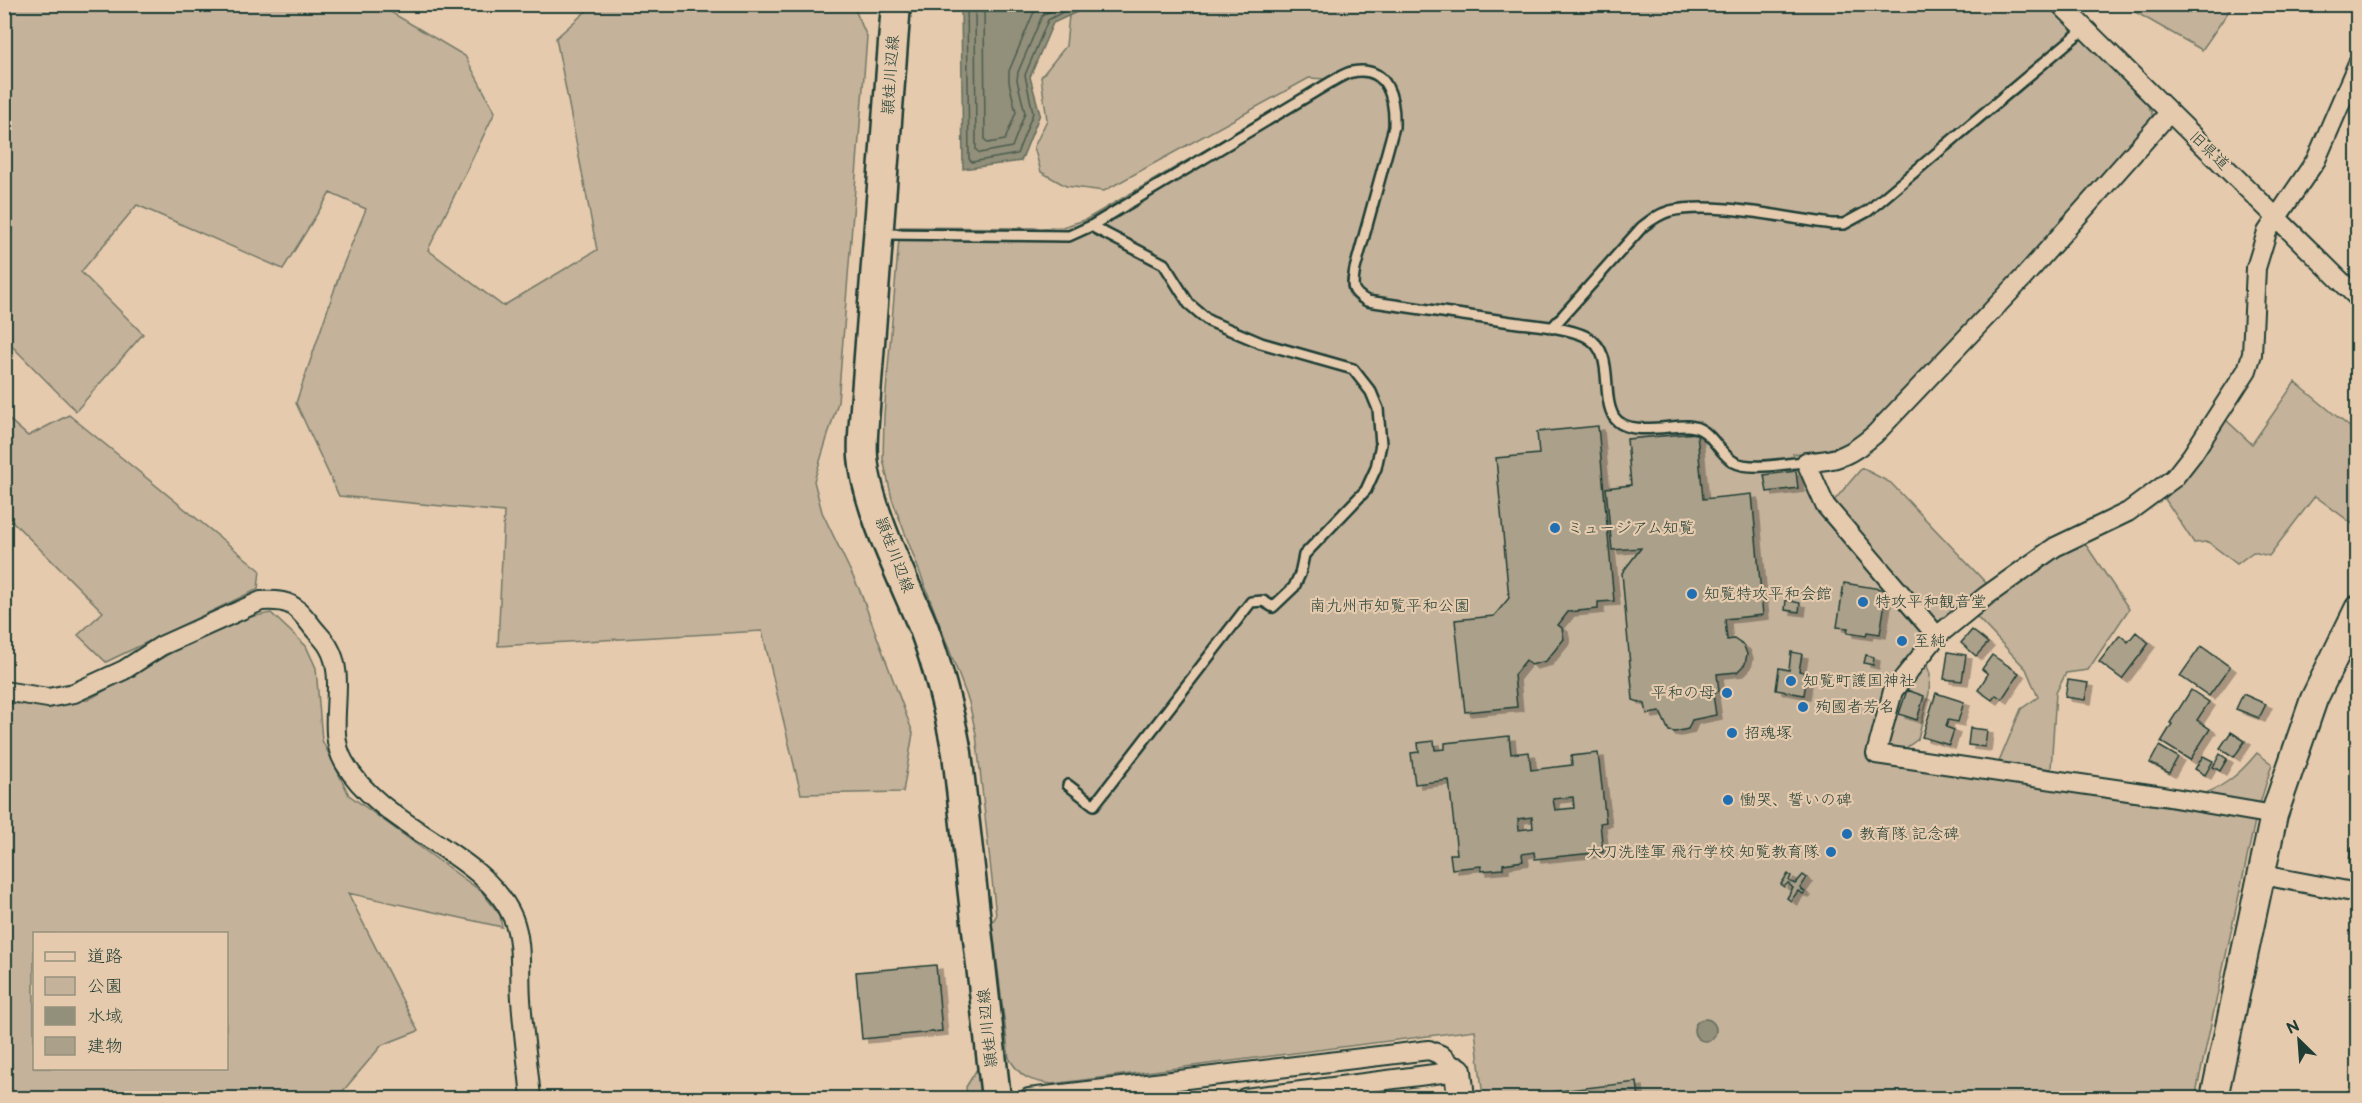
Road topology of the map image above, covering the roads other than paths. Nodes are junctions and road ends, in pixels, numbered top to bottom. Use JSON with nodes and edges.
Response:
{"nodes":[{"id":1,"x":896,"y":4,"type":"edge"},
{"id":2,"x":2060,"y":4,"type":"edge"},
{"id":3,"x":2084,"y":29,"type":"junction"},
{"id":4,"x":2358,"y":63,"type":"edge"},
{"id":5,"x":2169,"y":113,"type":"junction"},
{"id":6,"x":2276,"y":217,"type":"junction"},
{"id":7,"x":1091,"y":226,"type":"junction"},
{"id":8,"x":879,"y":234,"type":"junction"},
{"id":9,"x":2358,"y":298,"type":"edge"},
{"id":10,"x":1552,"y":328,"type":"junction"},
{"id":11,"x":1806,"y":462,"type":"junction"},
{"id":12,"x":2358,"y":609,"type":"edge"},
{"id":13,"x":1937,"y":636,"type":"junction"},
{"id":14,"x":4,"y":691,"type":"edge"},
{"id":15,"x":1068,"y":784,"type":"dead end"},
{"id":16,"x":2274,"y":815,"type":"junction"},
{"id":17,"x":2262,"y":875,"type":"junction"},
{"id":18,"x":2358,"y":893,"type":"edge"},
{"id":19,"x":1458,"y":1071,"type":"junction"},
{"id":20,"x":531,"y":1098,"type":"edge"},
{"id":21,"x":996,"y":1098,"type":"edge"},
{"id":22,"x":1029,"y":1098,"type":"edge"},
{"id":23,"x":1245,"y":1098,"type":"edge"},
{"id":24,"x":1461,"y":1098,"type":"edge"},
{"id":25,"x":2214,"y":1098,"type":"edge"}],
"edges":[{"from":1,"to":8,"type":"main road","name":"頴娃川辺線"},
{"from":2,"to":3,"type":"street","name":"旧県道"},
{"from":3,"to":5,"type":"street","name":"旧県道"},
{"from":3,"to":10,"type":"lane"},
{"from":4,"to":6,"type":"street"},
{"from":5,"to":6,"type":"street","name":"旧県道"},
{"from":5,"to":11,"type":"street"},
{"from":6,"to":9,"type":"street","name":"旧県道"},
{"from":6,"to":13,"type":"street"},
{"from":7,"to":8,"type":"lane"},
{"from":7,"to":10,"type":"lane"},
{"from":7,"to":15,"type":"lane"},
{"from":8,"to":21,"type":"main road","name":"頴娃川辺線"},
{"from":10,"to":11,"type":"lane"},
{"from":11,"to":13,"type":"street"},
{"from":12,"to":16,"type":"street"},
{"from":13,"to":16,"type":"street"},
{"from":14,"to":20,"type":"street"},
{"from":16,"to":17,"type":"street"},
{"from":17,"to":18,"type":"street"},
{"from":17,"to":25,"type":"street"},
{"from":19,"to":22,"type":"street"},
{"from":19,"to":23,"type":"street"},
{"from":19,"to":24,"type":"street"}]}
